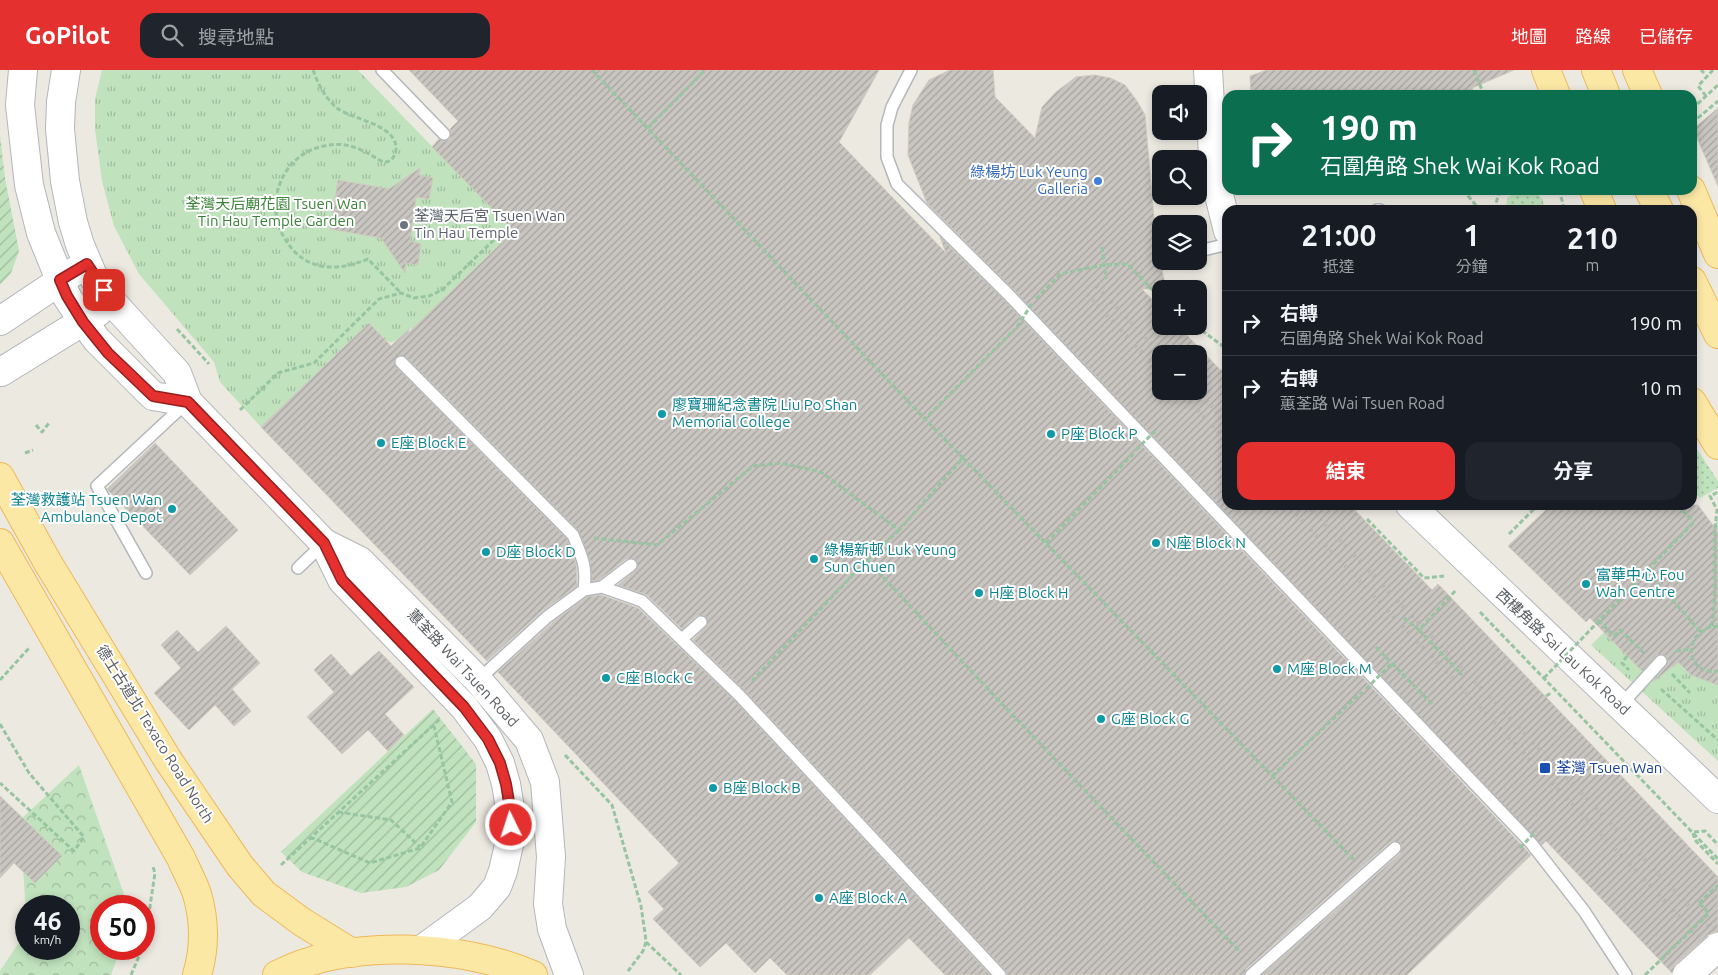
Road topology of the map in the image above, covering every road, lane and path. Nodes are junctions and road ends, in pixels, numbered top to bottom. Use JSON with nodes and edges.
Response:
{"nodes":[{"id":1,"x":23,"y":70,"type":"edge"},
{"id":2,"x":66,"y":70,"type":"edge"},
{"id":3,"x":312,"y":70,"type":"edge"},
{"id":4,"x":382,"y":70,"type":"edge"},
{"id":5,"x":592,"y":70,"type":"edge"},
{"id":6,"x":705,"y":70,"type":"edge"},
{"id":7,"x":911,"y":70,"type":"edge"},
{"id":8,"x":1208,"y":70,"type":"edge"},
{"id":9,"x":1474,"y":70,"type":"edge"},
{"id":10,"x":1546,"y":70,"type":"edge"},
{"id":11,"x":1596,"y":70,"type":"edge"},
{"id":12,"x":1637,"y":70,"type":"edge"},
{"id":13,"x":1713,"y":70,"type":"edge"},
{"id":14,"x":1718,"y":85,"type":"edge"},
{"id":15,"x":1482,"y":90,"type":"edge"},
{"id":16,"x":1554,"y":90,"type":"edge"},
{"id":17,"x":1604,"y":90,"type":"edge"},
{"id":18,"x":1646,"y":90,"type":"edge"},
{"id":19,"x":1706,"y":96,"type":"junction"},
{"id":20,"x":1718,"y":101,"type":"edge"},
{"id":21,"x":1697,"y":104,"type":"edge"},
{"id":22,"x":1697,"y":119,"type":"edge"},
{"id":23,"x":648,"y":128,"type":"junction"},
{"id":24,"x":444,"y":134,"type":"dead end"},
{"id":25,"x":1467,"y":195,"type":"edge"},
{"id":26,"x":1694,"y":195,"type":"edge"},
{"id":27,"x":1476,"y":205,"type":"edge"},
{"id":28,"x":1222,"y":207,"type":"edge"},
{"id":29,"x":500,"y":233,"type":"dead end"},
{"id":30,"x":1716,"y":240,"type":"edge"},
{"id":31,"x":1222,"y":245,"type":"edge"},
{"id":32,"x":1102,"y":247,"type":"dead end"},
{"id":33,"x":1207,"y":249,"type":"edge"},
{"id":34,"x":87,"y":264,"type":"junction"},
{"id":35,"x":1103,"y":265,"type":"junction"},
{"id":36,"x":1106,"y":279,"type":"dead end"},
{"id":37,"x":60,"y":280,"type":"junction"},
{"id":38,"x":1152,"y":289,"type":"edge"},
{"id":39,"x":1697,"y":291,"type":"edge"},
{"id":40,"x":401,"y":292,"type":"junction"},
{"id":41,"x":113,"y":303,"type":"junction"},
{"id":42,"x":0,"y":321,"type":"edge"},
{"id":43,"x":83,"y":322,"type":"junction"},
{"id":44,"x":177,"y":329,"type":"dead end"},
{"id":45,"x":1207,"y":334,"type":"edge"},
{"id":46,"x":1718,"y":334,"type":"edge"},
{"id":47,"x":1222,"y":346,"type":"edge"},
{"id":48,"x":401,"y":362,"type":"dead end"},
{"id":49,"x":209,"y":364,"type":"dead end"},
{"id":50,"x":1,"y":372,"type":"dead end"},
{"id":51,"x":188,"y":402,"type":"junction"},
{"id":52,"x":240,"y":410,"type":"dead end"},
{"id":53,"x":1697,"y":410,"type":"edge"},
{"id":54,"x":925,"y":418,"type":"junction"},
{"id":55,"x":49,"y":423,"type":"dead end"},
{"id":56,"x":36,"y":425,"type":"dead end"},
{"id":57,"x":1155,"y":431,"type":"dead end"},
{"id":58,"x":1718,"y":445,"type":"edge"},
{"id":59,"x":33,"y":450,"type":"dead end"},
{"id":60,"x":26,"y":453,"type":"dead end"},
{"id":61,"x":963,"y":458,"type":"junction"},
{"id":62,"x":0,"y":477,"type":"edge"},
{"id":63,"x":1718,"y":492,"type":"edge"},
{"id":64,"x":1415,"y":510,"type":"edge"},
{"id":65,"x":1533,"y":510,"type":"edge"},
{"id":66,"x":1682,"y":510,"type":"edge"},
{"id":67,"x":1367,"y":519,"type":"dead end"},
{"id":68,"x":898,"y":530,"type":"junction"},
{"id":69,"x":1509,"y":534,"type":"dead end"},
{"id":70,"x":1713,"y":534,"type":"dead end"},
{"id":71,"x":573,"y":535,"type":"junction"},
{"id":72,"x":1718,"y":540,"type":"edge"},
{"id":73,"x":0,"y":543,"type":"edge"},
{"id":74,"x":324,"y":543,"type":"junction"},
{"id":75,"x":1046,"y":543,"type":"junction"},
{"id":76,"x":867,"y":560,"type":"junction"},
{"id":77,"x":631,"y":565,"type":"dead end"},
{"id":78,"x":298,"y":568,"type":"dead end"},
{"id":79,"x":1647,"y":572,"type":"junction"},
{"id":80,"x":146,"y":573,"type":"dead end"},
{"id":81,"x":602,"y":587,"type":"junction"},
{"id":82,"x":1457,"y":589,"type":"junction"},
{"id":83,"x":584,"y":590,"type":"junction"},
{"id":84,"x":1464,"y":596,"type":"dead end"},
{"id":85,"x":1477,"y":609,"type":"dead end"},
{"id":86,"x":1404,"y":618,"type":"dead end"},
{"id":87,"x":1598,"y":620,"type":"junction"},
{"id":88,"x":702,"y":622,"type":"dead end"},
{"id":89,"x":1712,"y":626,"type":"junction"},
{"id":90,"x":1718,"y":627,"type":"edge"},
{"id":91,"x":1418,"y":630,"type":"junction"},
{"id":92,"x":1620,"y":630,"type":"dead end"},
{"id":93,"x":1700,"y":631,"type":"junction"},
{"id":94,"x":683,"y":638,"type":"junction"},
{"id":95,"x":1376,"y":647,"type":"dead end"},
{"id":96,"x":1628,"y":656,"type":"dead end"},
{"id":97,"x":1392,"y":663,"type":"junction"},
{"id":98,"x":1622,"y":663,"type":"dead end"},
{"id":99,"x":1664,"y":664,"type":"joint"},
{"id":100,"x":1718,"y":671,"type":"edge"},
{"id":101,"x":1462,"y":675,"type":"dead end"},
{"id":102,"x":1544,"y":678,"type":"junction"},
{"id":103,"x":478,"y":680,"type":"junction"},
{"id":104,"x":1660,"y":688,"type":"dead end"},
{"id":105,"x":1551,"y":692,"type":"dead end"},
{"id":106,"x":1690,"y":693,"type":"dead end"},
{"id":107,"x":739,"y":695,"type":"junction"},
{"id":108,"x":1546,"y":696,"type":"dead end"},
{"id":109,"x":1432,"y":704,"type":"dead end"},
{"id":110,"x":1620,"y":706,"type":"junction"},
{"id":111,"x":445,"y":714,"type":"dead end"},
{"id":112,"x":0,"y":724,"type":"edge"},
{"id":113,"x":434,"y":726,"type":"junction"},
{"id":114,"x":1718,"y":740,"type":"edge"},
{"id":115,"x":561,"y":751,"type":"dead end"},
{"id":116,"x":1272,"y":776,"type":"junction"},
{"id":117,"x":0,"y":782,"type":"edge"},
{"id":118,"x":1718,"y":799,"type":"edge"},
{"id":119,"x":338,"y":812,"type":"junction"},
{"id":120,"x":1536,"y":831,"type":"dead end"},
{"id":121,"x":1693,"y":832,"type":"junction"},
{"id":122,"x":310,"y":836,"type":"junction"},
{"id":123,"x":1718,"y":845,"type":"edge"},
{"id":124,"x":420,"y":848,"type":"junction"},
{"id":125,"x":1395,"y":848,"type":"dead end"},
{"id":126,"x":1520,"y":848,"type":"dead end"},
{"id":127,"x":1718,"y":859,"type":"edge"},
{"id":128,"x":1718,"y":864,"type":"edge"},
{"id":129,"x":281,"y":865,"type":"dead end"},
{"id":130,"x":1367,"y":873,"type":"junction"},
{"id":131,"x":1718,"y":886,"type":"edge"},
{"id":132,"x":646,"y":942,"type":"junction"},
{"id":133,"x":1718,"y":948,"type":"edge"},
{"id":134,"x":421,"y":950,"type":"junction"},
{"id":135,"x":1240,"y":952,"type":"dead end"},
{"id":136,"x":352,"y":953,"type":"junction"},
{"id":137,"x":137,"y":960,"type":"edge"},
{"id":138,"x":628,"y":971,"type":"dead end"},
{"id":139,"x":131,"y":975,"type":"edge"},
{"id":140,"x":198,"y":975,"type":"edge"},
{"id":141,"x":276,"y":975,"type":"edge"},
{"id":142,"x":533,"y":975,"type":"edge"},
{"id":143,"x":569,"y":975,"type":"edge"},
{"id":144,"x":681,"y":975,"type":"edge"},
{"id":145,"x":1000,"y":975,"type":"edge"},
{"id":146,"x":1251,"y":975,"type":"edge"},
{"id":147,"x":1626,"y":975,"type":"edge"},
{"id":148,"x":1645,"y":975,"type":"edge"},
{"id":149,"x":1687,"y":975,"type":"edge"}],
"edges":[{"from":1,"to":37,"type":"main road"},
{"from":2,"to":34,"type":"main road","name":"蕙荃路 Wai Tsuen Road"},
{"from":3,"to":40,"type":"path"},
{"from":4,"to":24,"type":"lane"},
{"from":5,"to":23,"type":"path"},
{"from":6,"to":23,"type":"path"},
{"from":7,"to":147,"type":"lane"},
{"from":8,"to":28,"type":"main road"},
{"from":9,"to":15,"type":"path"},
{"from":10,"to":16,"type":"main road"},
{"from":11,"to":17,"type":"main road"},
{"from":12,"to":18,"type":"main road"},
{"from":13,"to":19,"type":"path"},
{"from":14,"to":19,"type":"path"},
{"from":19,"to":21,"type":"path"},
{"from":20,"to":22,"type":"path"},
{"from":23,"to":54,"type":"path"},
{"from":25,"to":27,"type":"path"},
{"from":26,"to":30,"type":"main road"},
{"from":29,"to":40,"type":"path"},
{"from":31,"to":33,"type":"lane"},
{"from":32,"to":35,"type":"path"},
{"from":34,"to":37,"type":"main road"},
{"from":34,"to":41,"type":"main road","name":"蕙荃路 Wai Tsuen Road"},
{"from":35,"to":36,"type":"path"},
{"from":35,"to":38,"type":"path"},
{"from":35,"to":54,"type":"path","bridge":true},
{"from":37,"to":42,"type":"main road"},
{"from":37,"to":43,"type":"main road"},
{"from":39,"to":46,"type":"main road"},
{"from":40,"to":52,"type":"path"},
{"from":41,"to":43,"type":"main road"},
{"from":41,"to":51,"type":"main road","name":"蕙荃路 Wai Tsuen Road"},
{"from":43,"to":50,"type":"main road"},
{"from":43,"to":51,"type":"main road"},
{"from":44,"to":49,"type":"path"},
{"from":45,"to":47,"type":"path"},
{"from":48,"to":71,"type":"lane"},
{"from":51,"to":74,"type":"main road","name":"蕙荃路 Wai Tsuen Road"},
{"from":51,"to":80,"type":"lane"},
{"from":53,"to":58,"type":"main road"},
{"from":54,"to":61,"type":"path"},
{"from":55,"to":56,"type":"path"},
{"from":57,"to":75,"type":"path","bridge":true},
{"from":59,"to":60,"type":"path"},
{"from":61,"to":68,"type":"path"},
{"from":61,"to":75,"type":"path"},
{"from":62,"to":136,"type":"main road","name":"德士古道北 Texaco Road North"},
{"from":63,"to":89,"type":"path"},
{"from":64,"to":110,"type":"main road","name":"西樓角路 Sai Lau Kok Road"},
{"from":65,"to":69,"type":"path"},
{"from":66,"to":79,"type":"path","bridge":true},
{"from":67,"to":82,"type":"path"},
{"from":68,"to":71,"type":"path"},
{"from":68,"to":76,"type":"path"},
{"from":70,"to":72,"type":"path"},
{"from":71,"to":83,"type":"lane"},
{"from":73,"to":140,"type":"main road"},
{"from":74,"to":78,"type":"lane"},
{"from":74,"to":103,"type":"main road","name":"蕙荃路 Wai Tsuen Road"},
{"from":74,"to":134,"type":"main road","name":"蕙荃路 Wai Tsuen Road"},
{"from":75,"to":116,"type":"path"},
{"from":76,"to":107,"type":"path"},
{"from":76,"to":135,"type":"path"},
{"from":77,"to":81,"type":"lane"},
{"from":79,"to":87,"type":"path","bridge":true},
{"from":79,"to":93,"type":"path"},
{"from":81,"to":83,"type":"lane"},
{"from":81,"to":94,"type":"lane"},
{"from":82,"to":84,"type":"path"},
{"from":82,"to":91,"type":"path","bridge":true},
{"from":83,"to":103,"type":"lane"},
{"from":85,"to":102,"type":"path"},
{"from":86,"to":91,"type":"path","bridge":true},
{"from":87,"to":92,"type":"path"},
{"from":87,"to":102,"type":"path","bridge":true},
{"from":88,"to":94,"type":"lane"},
{"from":89,"to":90,"type":"path"},
{"from":89,"to":93,"type":"path"},
{"from":91,"to":101,"type":"path"},
{"from":93,"to":100,"type":"path"},
{"from":94,"to":107,"type":"lane"},
{"from":95,"to":97,"type":"path"},
{"from":96,"to":98,"type":"path"},
{"from":97,"to":109,"type":"path"},
{"from":97,"to":116,"type":"path","bridge":true},
{"from":99,"to":106,"type":"path"},
{"from":99,"to":110,"type":"lane"},
{"from":102,"to":121,"type":"path"},
{"from":103,"to":143,"type":"main road","name":"蕙荃路 Wai Tsuen Road"},
{"from":104,"to":114,"type":"path"},
{"from":105,"to":108,"type":"path"},
{"from":107,"to":145,"type":"lane"},
{"from":110,"to":118,"type":"main road","name":"西樓角路 Sai Lau Kok Road"},
{"from":111,"to":113,"type":"path"},
{"from":112,"to":117,"type":"path"},
{"from":113,"to":119,"type":"path"},
{"from":113,"to":124,"type":"path"},
{"from":115,"to":132,"type":"path"},
{"from":116,"to":130,"type":"path"},
{"from":119,"to":122,"type":"path"},
{"from":119,"to":124,"type":"path"},
{"from":120,"to":126,"type":"path","bridge":true},
{"from":121,"to":123,"type":"path"},
{"from":121,"to":127,"type":"path"},
{"from":121,"to":128,"type":"path"},
{"from":122,"to":124,"type":"path"},
{"from":122,"to":129,"type":"path"},
{"from":125,"to":130,"type":"lane"},
{"from":130,"to":146,"type":"lane"},
{"from":131,"to":148,"type":"path","bridge":true},
{"from":132,"to":138,"type":"path"},
{"from":132,"to":144,"type":"path"},
{"from":133,"to":149,"type":"main road","bridge":true},
{"from":134,"to":136,"type":"main road"},
{"from":134,"to":142,"type":"main road"},
{"from":136,"to":141,"type":"main road"},
{"from":137,"to":139,"type":"path"}]}
